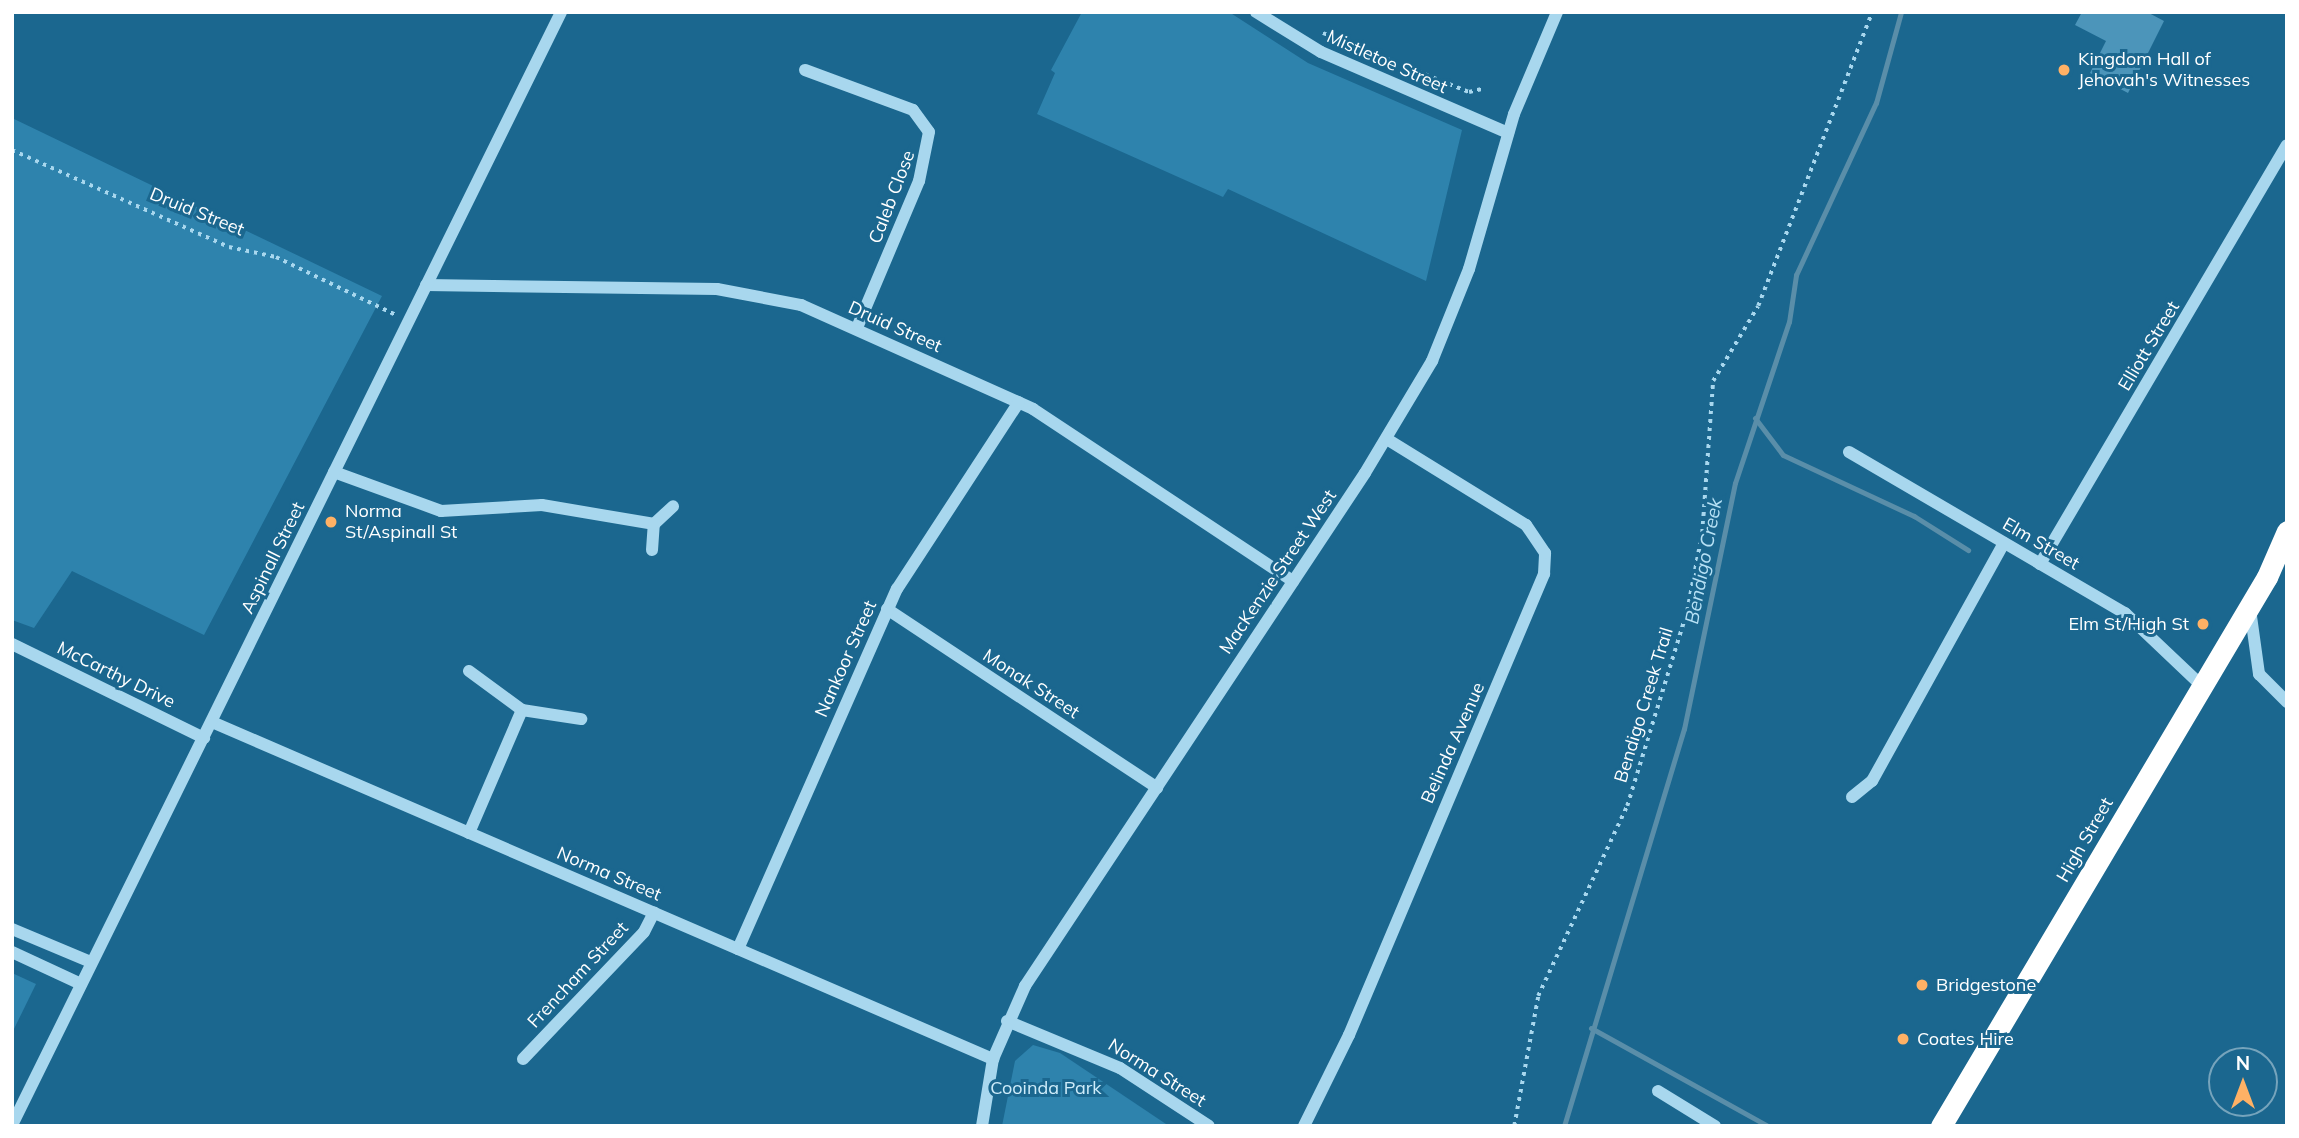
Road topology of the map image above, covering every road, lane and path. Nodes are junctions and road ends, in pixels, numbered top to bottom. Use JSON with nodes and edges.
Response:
{"nodes":[{"id":1,"x":561,"y":12,"type":"edge"},
{"id":2,"x":1256,"y":12,"type":"edge"},
{"id":3,"x":1558,"y":12,"type":"edge"},
{"id":4,"x":1872,"y":12,"type":"edge"},
{"id":5,"x":1313,"y":27,"type":"dead end"},
{"id":6,"x":805,"y":69,"type":"dead end"},
{"id":7,"x":1482,"y":89,"type":"dead end"},
{"id":8,"x":1508,"y":133,"type":"junction"},
{"id":9,"x":2287,"y":145,"type":"edge"},
{"id":10,"x":12,"y":150,"type":"edge"},
{"id":11,"x":426,"y":285,"type":"junction"},
{"id":12,"x":407,"y":321,"type":"junction"},
{"id":13,"x":857,"y":328,"type":"junction"},
{"id":14,"x":1019,"y":402,"type":"junction"},
{"id":15,"x":1387,"y":439,"type":"junction"},
{"id":16,"x":1849,"y":452,"type":"dead end"},
{"id":17,"x":334,"y":472,"type":"junction"},
{"id":18,"x":673,"y":506,"type":"dead end"},
{"id":19,"x":654,"y":524,"type":"junction"},
{"id":20,"x":2287,"y":531,"type":"edge"},
{"id":21,"x":2004,"y":543,"type":"junction"},
{"id":22,"x":653,"y":550,"type":"dead end"},
{"id":23,"x":2287,"y":553,"type":"edge"},
{"id":24,"x":2040,"y":564,"type":"junction"},
{"id":25,"x":2267,"y":576,"type":"junction"},
{"id":26,"x":1293,"y":580,"type":"junction"},
{"id":27,"x":2250,"y":605,"type":"junction"},
{"id":28,"x":887,"y":609,"type":"junction"},
{"id":29,"x":12,"y":645,"type":"edge"},
{"id":30,"x":469,"y":671,"type":"dead end"},
{"id":31,"x":2202,"y":686,"type":"junction"},
{"id":32,"x":2287,"y":702,"type":"edge"},
{"id":33,"x":522,"y":709,"type":"junction"},
{"id":34,"x":581,"y":719,"type":"dead end"},
{"id":35,"x":212,"y":722,"type":"junction"},
{"id":36,"x":204,"y":738,"type":"junction"},
{"id":37,"x":1157,"y":788,"type":"junction"},
{"id":38,"x":1852,"y":797,"type":"dead end"},
{"id":39,"x":469,"y":833,"type":"junction"},
{"id":40,"x":654,"y":912,"type":"junction"},
{"id":41,"x":12,"y":929,"type":"edge"},
{"id":42,"x":738,"y":949,"type":"junction"},
{"id":43,"x":12,"y":952,"type":"edge"},
{"id":44,"x":91,"y":962,"type":"junction"},
{"id":45,"x":81,"y":984,"type":"junction"},
{"id":46,"x":1007,"y":1021,"type":"junction"},
{"id":47,"x":523,"y":1059,"type":"dead end"},
{"id":48,"x":993,"y":1059,"type":"junction"},
{"id":49,"x":1658,"y":1091,"type":"dead end"},
{"id":50,"x":15,"y":1123,"type":"edge"},
{"id":51,"x":982,"y":1126,"type":"edge"},
{"id":52,"x":1209,"y":1126,"type":"edge"},
{"id":53,"x":1304,"y":1126,"type":"edge"},
{"id":54,"x":1514,"y":1126,"type":"edge"},
{"id":55,"x":1715,"y":1126,"type":"edge"},
{"id":56,"x":1941,"y":1126,"type":"edge"}],
"edges":[{"from":1,"to":11,"type":"street","name":"Aspinall Street"},
{"from":2,"to":8,"type":"street","name":"Mistletoe Street"},
{"from":3,"to":8,"type":"street","name":"MacKenzie Street West"},
{"from":4,"to":54,"type":"path","name":"Bendigo Creek Trail"},
{"from":5,"to":7,"type":"path"},
{"from":6,"to":13,"type":"street","name":"Caleb Close"},
{"from":8,"to":15,"type":"street","name":"MacKenzie Street West"},
{"from":9,"to":24,"type":"street","name":"Elliott Street"},
{"from":10,"to":12,"type":"path","name":"Druid Street"},
{"from":11,"to":12,"type":"street","name":"Aspinall Street"},
{"from":11,"to":13,"type":"street","name":"Druid Street"},
{"from":12,"to":17,"type":"street","name":"Aspinall Street"},
{"from":13,"to":14,"type":"street","name":"Druid Street"},
{"from":14,"to":26,"type":"street","name":"Druid Street"},
{"from":14,"to":28,"type":"street","name":"Nankoor Street"},
{"from":15,"to":26,"type":"street","name":"MacKenzie Street West"},
{"from":15,"to":53,"type":"street","name":"Belinda Avenue"},
{"from":16,"to":21,"type":"street","name":"Elm Street"},
{"from":17,"to":19,"type":"street"},
{"from":17,"to":35,"type":"street","name":"Aspinall Street"},
{"from":18,"to":19,"type":"street"},
{"from":19,"to":22,"type":"street"},
{"from":20,"to":25,"type":"highway","name":"High Street"},
{"from":21,"to":24,"type":"street","name":"Elm Street"},
{"from":21,"to":38,"type":"street"},
{"from":23,"to":25,"type":"highway","name":"High Street"},
{"from":24,"to":31,"type":"street","name":"Elm Street"},
{"from":25,"to":27,"type":"highway","name":"High Street"},
{"from":26,"to":37,"type":"street","name":"MacKenzie Street West"},
{"from":27,"to":31,"type":"highway","name":"High Street"},
{"from":27,"to":32,"type":"street"},
{"from":28,"to":37,"type":"street","name":"Monak Street"},
{"from":28,"to":42,"type":"street","name":"Nankoor Street"},
{"from":29,"to":36,"type":"street","name":"McCarthy Drive"},
{"from":30,"to":33,"type":"street"},
{"from":31,"to":56,"type":"highway","name":"High Street"},
{"from":33,"to":34,"type":"street"},
{"from":33,"to":39,"type":"street"},
{"from":35,"to":36,"type":"street","name":"Aspinall Street"},
{"from":35,"to":39,"type":"street","name":"Norma Street"},
{"from":36,"to":44,"type":"street","name":"Aspinall Street"},
{"from":37,"to":46,"type":"street","name":"MacKenzie Street West"},
{"from":39,"to":40,"type":"street","name":"Norma Street"},
{"from":40,"to":42,"type":"street","name":"Norma Street"},
{"from":40,"to":47,"type":"street","name":"Frencham Street"},
{"from":41,"to":44,"type":"street"},
{"from":42,"to":48,"type":"street","name":"Norma Street"},
{"from":43,"to":45,"type":"street"},
{"from":44,"to":45,"type":"street","name":"Aspinall Street"},
{"from":45,"to":50,"type":"street","name":"Aspinall Street"},
{"from":46,"to":48,"type":"street","name":"MacKenzie Street West"},
{"from":46,"to":52,"type":"street","name":"Norma Street"},
{"from":48,"to":51,"type":"street","name":"MacKenzie Street West"},
{"from":49,"to":55,"type":"street"}]}
